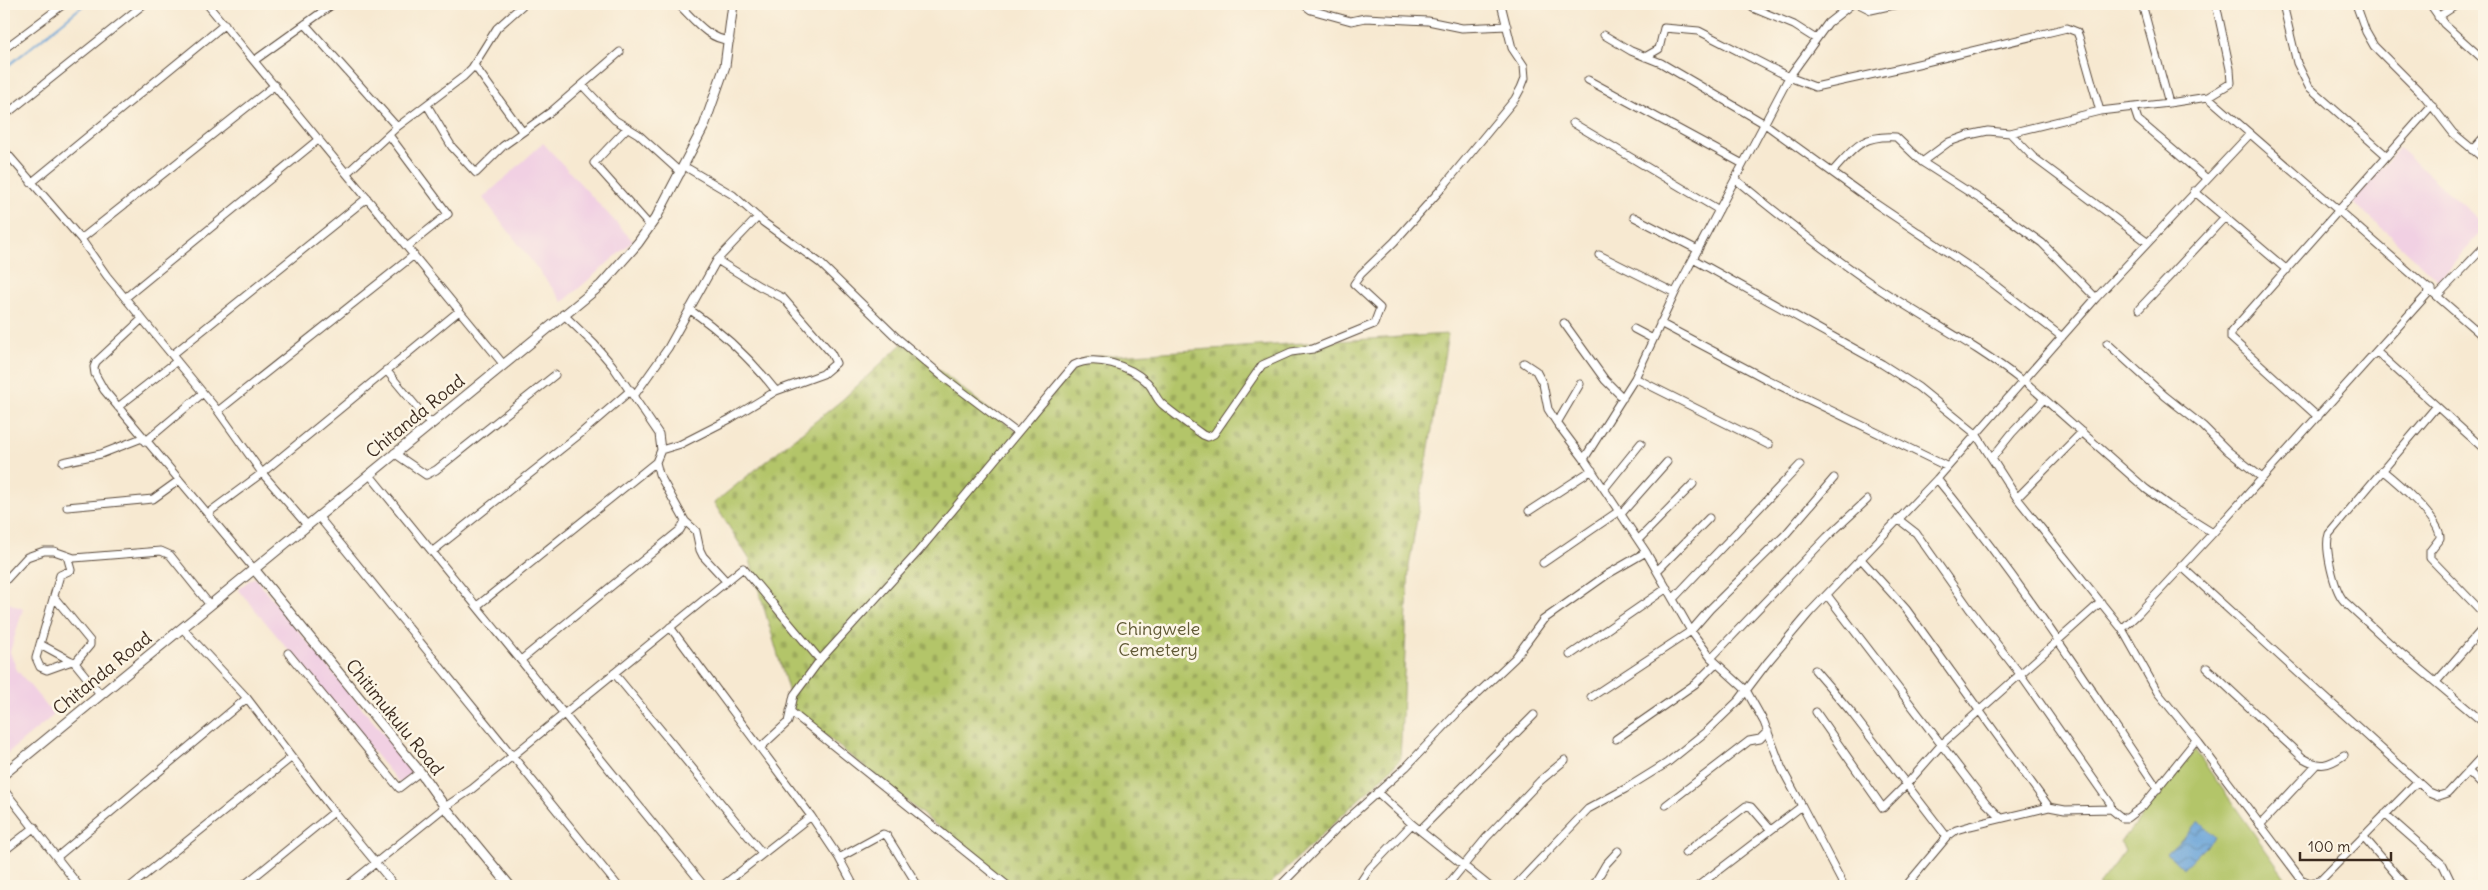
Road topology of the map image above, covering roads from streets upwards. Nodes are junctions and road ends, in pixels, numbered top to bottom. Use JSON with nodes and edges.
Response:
{"nodes":[{"id":1,"x":64,"y":4,"type":"edge"},
{"id":2,"x":144,"y":4,"type":"edge"},
{"id":3,"x":207,"y":4,"type":"edge"},
{"id":4,"x":333,"y":4,"type":"edge"},
{"id":5,"x":678,"y":4,"type":"edge"},
{"id":6,"x":733,"y":4,"type":"edge"},
{"id":7,"x":1303,"y":4,"type":"edge"},
{"id":8,"x":1501,"y":4,"type":"edge"},
{"id":9,"x":1749,"y":4,"type":"edge"},
{"id":10,"x":1852,"y":4,"type":"edge"},
{"id":11,"x":1860,"y":4,"type":"edge"},
{"id":12,"x":1898,"y":4,"type":"edge"},
{"id":13,"x":2142,"y":4,"type":"edge"},
{"id":14,"x":2216,"y":4,"type":"edge"},
{"id":15,"x":2283,"y":4,"type":"edge"},
{"id":16,"x":2356,"y":4,"type":"edge"},
{"id":17,"x":2430,"y":4,"type":"edge"},
{"id":18,"x":2458,"y":4,"type":"edge"},
{"id":19,"x":519,"y":5,"type":"edge"},
{"id":20,"x":2438,"y":17,"type":"junction"},
{"id":21,"x":225,"y":24,"type":"junction"},
{"id":22,"x":305,"y":24,"type":"junction"},
{"id":23,"x":1506,"y":26,"type":"junction"},
{"id":24,"x":1604,"y":35,"type":"dead end"},
{"id":25,"x":1816,"y":39,"type":"junction"},
{"id":26,"x":730,"y":40,"type":"junction"},
{"id":27,"x":4,"y":49,"type":"edge"},
{"id":28,"x":620,"y":52,"type":"dead end"},
{"id":29,"x":1645,"y":57,"type":"junction"},
{"id":30,"x":255,"y":60,"type":"junction"},
{"id":31,"x":2484,"y":60,"type":"edge"},
{"id":32,"x":474,"y":65,"type":"junction"},
{"id":33,"x":1789,"y":78,"type":"junction"},
{"id":34,"x":1588,"y":80,"type":"dead end"},
{"id":35,"x":275,"y":85,"type":"junction"},
{"id":36,"x":582,"y":85,"type":"junction"},
{"id":37,"x":2208,"y":97,"type":"junction"},
{"id":38,"x":2169,"y":103,"type":"junction"},
{"id":39,"x":427,"y":105,"type":"junction"},
{"id":40,"x":2432,"y":105,"type":"junction"},
{"id":41,"x":2134,"y":108,"type":"junction"},
{"id":42,"x":2100,"y":111,"type":"junction"},
{"id":43,"x":4,"y":116,"type":"edge"},
{"id":44,"x":1573,"y":123,"type":"dead end"},
{"id":45,"x":1765,"y":124,"type":"junction"},
{"id":46,"x":397,"y":127,"type":"junction"},
{"id":47,"x":627,"y":128,"type":"junction"},
{"id":48,"x":522,"y":131,"type":"junction"},
{"id":49,"x":2010,"y":133,"type":"junction"},
{"id":50,"x":2250,"y":134,"type":"junction"},
{"id":51,"x":389,"y":135,"type":"junction"},
{"id":52,"x":2484,"y":137,"type":"edge"},
{"id":53,"x":319,"y":139,"type":"junction"},
{"id":54,"x":4,"y":150,"type":"edge"},
{"id":55,"x":2472,"y":150,"type":"junction"},
{"id":56,"x":2387,"y":156,"type":"junction"},
{"id":57,"x":2484,"y":159,"type":"edge"},
{"id":58,"x":1922,"y":162,"type":"junction"},
{"id":59,"x":1743,"y":164,"type":"junction"},
{"id":60,"x":685,"y":171,"type":"junction"},
{"id":61,"x":1833,"y":171,"type":"junction"},
{"id":62,"x":347,"y":173,"type":"junction"},
{"id":63,"x":2206,"y":178,"type":"junction"},
{"id":64,"x":1735,"y":179,"type":"junction"},
{"id":65,"x":31,"y":184,"type":"junction"},
{"id":66,"x":2194,"y":191,"type":"junction"},
{"id":67,"x":367,"y":198,"type":"junction"},
{"id":68,"x":1720,"y":210,"type":"junction"},
{"id":69,"x":2339,"y":211,"type":"junction"},
{"id":70,"x":758,"y":217,"type":"junction"},
{"id":71,"x":1634,"y":217,"type":"dead end"},
{"id":72,"x":2224,"y":218,"type":"junction"},
{"id":73,"x":650,"y":226,"type":"junction"},
{"id":74,"x":80,"y":239,"type":"junction"},
{"id":75,"x":2147,"y":242,"type":"junction"},
{"id":76,"x":407,"y":247,"type":"junction"},
{"id":77,"x":2484,"y":247,"type":"edge"},
{"id":78,"x":1698,"y":250,"type":"junction"},
{"id":79,"x":414,"y":255,"type":"junction"},
{"id":80,"x":1599,"y":255,"type":"dead end"},
{"id":81,"x":1693,"y":259,"type":"junction"},
{"id":82,"x":717,"y":260,"type":"junction"},
{"id":83,"x":2287,"y":270,"type":"junction"},
{"id":84,"x":2432,"y":289,"type":"junction"},
{"id":85,"x":1675,"y":293,"type":"junction"},
{"id":86,"x":2438,"y":295,"type":"junction"},
{"id":87,"x":125,"y":298,"type":"junction"},
{"id":88,"x":2096,"y":298,"type":"junction"},
{"id":89,"x":688,"y":309,"type":"junction"},
{"id":90,"x":2139,"y":309,"type":"dead end"},
{"id":91,"x":459,"y":311,"type":"junction"},
{"id":92,"x":563,"y":314,"type":"junction"},
{"id":93,"x":142,"y":319,"type":"junction"},
{"id":94,"x":1564,"y":323,"type":"dead end"},
{"id":95,"x":1660,"y":324,"type":"junction"},
{"id":96,"x":1634,"y":329,"type":"dead end"},
{"id":97,"x":2484,"y":336,"type":"edge"},
{"id":98,"x":2062,"y":337,"type":"junction"},
{"id":99,"x":1653,"y":338,"type":"junction"},
{"id":100,"x":2107,"y":343,"type":"dead end"},
{"id":101,"x":2377,"y":352,"type":"junction"},
{"id":102,"x":174,"y":358,"type":"junction"},
{"id":103,"x":1524,"y":363,"type":"dead end"},
{"id":104,"x":504,"y":365,"type":"junction"},
{"id":105,"x":386,"y":370,"type":"junction"},
{"id":106,"x":555,"y":375,"type":"dead end"},
{"id":107,"x":1635,"y":378,"type":"junction"},
{"id":108,"x":2023,"y":380,"type":"junction"},
{"id":109,"x":1580,"y":384,"type":"dead end"},
{"id":110,"x":776,"y":391,"type":"junction"},
{"id":111,"x":203,"y":393,"type":"junction"},
{"id":112,"x":632,"y":393,"type":"junction"},
{"id":113,"x":1624,"y":398,"type":"junction"},
{"id":114,"x":2044,"y":399,"type":"junction"},
{"id":115,"x":118,"y":407,"type":"junction"},
{"id":116,"x":2436,"y":407,"type":"junction"},
{"id":117,"x":218,"y":411,"type":"junction"},
{"id":118,"x":2318,"y":417,"type":"junction"},
{"id":119,"x":1557,"y":423,"type":"junction"},
{"id":120,"x":430,"y":424,"type":"junction"},
{"id":121,"x":1016,"y":432,"type":"junction"},
{"id":122,"x":2082,"y":432,"type":"junction"},
{"id":123,"x":1976,"y":434,"type":"junction"},
{"id":124,"x":144,"y":440,"type":"junction"},
{"id":125,"x":1641,"y":444,"type":"dead end"},
{"id":126,"x":1769,"y":445,"type":"dead end"},
{"id":127,"x":2484,"y":449,"type":"edge"},
{"id":128,"x":661,"y":450,"type":"junction"},
{"id":129,"x":394,"y":453,"type":"junction"},
{"id":130,"x":1584,"y":458,"type":"junction"},
{"id":131,"x":1992,"y":458,"type":"junction"},
{"id":132,"x":63,"y":462,"type":"dead end"},
{"id":133,"x":656,"y":462,"type":"junction"},
{"id":134,"x":1667,"y":462,"type":"dead end"},
{"id":135,"x":1800,"y":466,"type":"dead end"},
{"id":136,"x":1946,"y":466,"type":"junction"},
{"id":137,"x":1592,"y":470,"type":"junction"},
{"id":138,"x":2382,"y":470,"type":"junction"},
{"id":139,"x":262,"y":474,"type":"junction"},
{"id":140,"x":369,"y":474,"type":"junction"},
{"id":141,"x":2261,"y":477,"type":"junction"},
{"id":142,"x":1834,"y":478,"type":"dead end"},
{"id":143,"x":1937,"y":479,"type":"junction"},
{"id":144,"x":178,"y":481,"type":"junction"},
{"id":145,"x":1694,"y":484,"type":"dead end"},
{"id":146,"x":1604,"y":489,"type":"junction"},
{"id":147,"x":2017,"y":498,"type":"junction"},
{"id":148,"x":1867,"y":500,"type":"dead end"},
{"id":149,"x":67,"y":508,"type":"dead end"},
{"id":150,"x":1529,"y":511,"type":"dead end"},
{"id":151,"x":208,"y":513,"type":"junction"},
{"id":152,"x":1620,"y":513,"type":"junction"},
{"id":153,"x":318,"y":516,"type":"junction"},
{"id":154,"x":1709,"y":518,"type":"dead end"},
{"id":155,"x":1898,"y":520,"type":"junction"},
{"id":156,"x":685,"y":521,"type":"junction"},
{"id":157,"x":307,"y":524,"type":"junction"},
{"id":158,"x":2213,"y":533,"type":"junction"},
{"id":159,"x":1638,"y":540,"type":"junction"},
{"id":160,"x":433,"y":550,"type":"junction"},
{"id":161,"x":1646,"y":552,"type":"junction"},
{"id":162,"x":67,"y":556,"type":"junction"},
{"id":163,"x":1860,"y":558,"type":"junction"},
{"id":164,"x":1543,"y":563,"type":"dead end"},
{"id":165,"x":2182,"y":566,"type":"junction"},
{"id":166,"x":254,"y":569,"type":"junction"},
{"id":167,"x":1657,"y":570,"type":"junction"},
{"id":168,"x":726,"y":581,"type":"junction"},
{"id":169,"x":4,"y":582,"type":"edge"},
{"id":170,"x":1668,"y":588,"type":"junction"},
{"id":171,"x":1828,"y":595,"type":"junction"},
{"id":172,"x":54,"y":596,"type":"junction"},
{"id":173,"x":1673,"y":599,"type":"junction"},
{"id":174,"x":2101,"y":602,"type":"junction"},
{"id":175,"x":210,"y":605,"type":"junction"},
{"id":176,"x":477,"y":606,"type":"junction"},
{"id":177,"x":2484,"y":614,"type":"edge"},
{"id":178,"x":2484,"y":627,"type":"edge"},
{"id":179,"x":182,"y":628,"type":"junction"},
{"id":180,"x":670,"y":628,"type":"junction"},
{"id":181,"x":2122,"y":629,"type":"junction"},
{"id":182,"x":1691,"y":631,"type":"junction"},
{"id":183,"x":2058,"y":640,"type":"junction"},
{"id":184,"x":40,"y":644,"type":"junction"},
{"id":185,"x":288,"y":653,"type":"dead end"},
{"id":186,"x":1570,"y":654,"type":"dead end"},
{"id":187,"x":521,"y":660,"type":"junction"},
{"id":188,"x":820,"y":660,"type":"junction"},
{"id":189,"x":1714,"y":661,"type":"junction"},
{"id":190,"x":74,"y":662,"type":"junction"},
{"id":191,"x":2207,"y":668,"type":"dead end"},
{"id":192,"x":1815,"y":670,"type":"dead end"},
{"id":193,"x":614,"y":673,"type":"junction"},
{"id":194,"x":2020,"y":674,"type":"junction"},
{"id":195,"x":2436,"y":682,"type":"junction"},
{"id":196,"x":1746,"y":690,"type":"junction"},
{"id":197,"x":101,"y":695,"type":"junction"},
{"id":198,"x":1591,"y":697,"type":"dead end"},
{"id":199,"x":247,"y":698,"type":"junction"},
{"id":200,"x":1980,"y":709,"type":"junction"},
{"id":201,"x":790,"y":711,"type":"junction"},
{"id":202,"x":1816,"y":712,"type":"dead end"},
{"id":203,"x":565,"y":713,"type":"junction"},
{"id":204,"x":1534,"y":715,"type":"dead end"},
{"id":205,"x":2484,"y":723,"type":"edge"},
{"id":206,"x":1768,"y":731,"type":"junction"},
{"id":207,"x":1616,"y":740,"type":"dead end"},
{"id":208,"x":2196,"y":740,"type":"junction"},
{"id":209,"x":1942,"y":744,"type":"junction"},
{"id":210,"x":760,"y":748,"type":"junction"},
{"id":211,"x":2484,"y":754,"type":"edge"},
{"id":212,"x":2344,"y":755,"type":"dead end"},
{"id":213,"x":292,"y":757,"type":"junction"},
{"id":214,"x":511,"y":757,"type":"junction"},
{"id":215,"x":1565,"y":760,"type":"dead end"},
{"id":216,"x":2315,"y":766,"type":"junction"},
{"id":217,"x":2468,"y":771,"type":"junction"},
{"id":218,"x":420,"y":772,"type":"junction"},
{"id":219,"x":4,"y":774,"type":"edge"},
{"id":220,"x":2417,"y":782,"type":"junction"},
{"id":221,"x":1906,"y":785,"type":"junction"},
{"id":222,"x":2484,"y":786,"type":"edge"},
{"id":223,"x":2158,"y":789,"type":"junction"},
{"id":224,"x":4,"y":790,"type":"edge"},
{"id":225,"x":1377,"y":792,"type":"junction"},
{"id":226,"x":1666,"y":805,"type":"dead end"},
{"id":227,"x":1802,"y":806,"type":"junction"},
{"id":228,"x":2049,"y":806,"type":"junction"},
{"id":229,"x":445,"y":807,"type":"junction"},
{"id":230,"x":2111,"y":809,"type":"junction"},
{"id":231,"x":334,"y":812,"type":"junction"},
{"id":232,"x":2385,"y":814,"type":"junction"},
{"id":233,"x":811,"y":816,"type":"junction"},
{"id":234,"x":2000,"y":816,"type":"junction"},
{"id":235,"x":1412,"y":824,"type":"junction"},
{"id":236,"x":2260,"y":825,"type":"junction"},
{"id":237,"x":35,"y":827,"type":"junction"},
{"id":238,"x":1770,"y":829,"type":"junction"},
{"id":239,"x":1420,"y":830,"type":"junction"},
{"id":240,"x":2363,"y":836,"type":"junction"},
{"id":241,"x":1947,"y":837,"type":"junction"},
{"id":242,"x":4,"y":851,"type":"edge"},
{"id":243,"x":1618,"y":851,"type":"dead end"},
{"id":244,"x":762,"y":853,"type":"junction"},
{"id":245,"x":1685,"y":853,"type":"dead end"},
{"id":246,"x":57,"y":857,"type":"junction"},
{"id":247,"x":839,"y":858,"type":"junction"},
{"id":248,"x":376,"y":863,"type":"junction"},
{"id":249,"x":1463,"y":864,"type":"junction"},
{"id":250,"x":79,"y":886,"type":"edge"},
{"id":251,"x":131,"y":886,"type":"edge"},
{"id":252,"x":243,"y":886,"type":"edge"},
{"id":253,"x":347,"y":886,"type":"edge"},
{"id":254,"x":394,"y":886,"type":"edge"},
{"id":255,"x":510,"y":886,"type":"edge"},
{"id":256,"x":618,"y":886,"type":"edge"},
{"id":257,"x":704,"y":886,"type":"edge"},
{"id":258,"x":722,"y":886,"type":"edge"},
{"id":259,"x":854,"y":886,"type":"edge"},
{"id":260,"x":918,"y":886,"type":"edge"},
{"id":261,"x":1008,"y":886,"type":"edge"},
{"id":262,"x":1280,"y":886,"type":"edge"},
{"id":263,"x":1358,"y":886,"type":"edge"},
{"id":264,"x":1447,"y":886,"type":"edge"},
{"id":265,"x":1489,"y":886,"type":"edge"},
{"id":266,"x":1515,"y":886,"type":"edge"},
{"id":267,"x":1593,"y":886,"type":"edge"},
{"id":268,"x":1698,"y":886,"type":"edge"},
{"id":269,"x":1844,"y":886,"type":"edge"},
{"id":270,"x":1906,"y":886,"type":"edge"},
{"id":271,"x":2406,"y":886,"type":"edge"},
{"id":272,"x":2453,"y":886,"type":"edge"}],
"edges":[{"from":1,"to":27,"type":"street"},
{"from":2,"to":43,"type":"street"},
{"from":3,"to":21,"type":"street"},
{"from":4,"to":22,"type":"street"},
{"from":5,"to":26,"type":"street"},
{"from":6,"to":26,"type":"street","name":"Chitanda Road"},
{"from":7,"to":23,"type":"street"},
{"from":8,"to":23,"type":"street"},
{"from":9,"to":25,"type":"street"},
{"from":10,"to":25,"type":"street"},
{"from":11,"to":12,"type":"street"},
{"from":13,"to":38,"type":"street"},
{"from":14,"to":37,"type":"street"},
{"from":15,"to":56,"type":"street"},
{"from":16,"to":40,"type":"street"},
{"from":17,"to":20,"type":"street"},
{"from":18,"to":20,"type":"street"},
{"from":19,"to":32,"type":"street"},
{"from":20,"to":31,"type":"street"},
{"from":21,"to":30,"type":"street"},
{"from":21,"to":65,"type":"street"},
{"from":22,"to":30,"type":"street"},
{"from":22,"to":46,"type":"street"},
{"from":23,"to":121,"type":"street"},
{"from":24,"to":29,"type":"street"},
{"from":25,"to":33,"type":"street"},
{"from":26,"to":60,"type":"street","name":"Chitanda Road"},
{"from":28,"to":36,"type":"street"},
{"from":29,"to":33,"type":"street"},
{"from":29,"to":45,"type":"street"},
{"from":30,"to":35,"type":"street"},
{"from":32,"to":39,"type":"street"},
{"from":32,"to":48,"type":"street"},
{"from":33,"to":42,"type":"street"},
{"from":33,"to":45,"type":"street"},
{"from":34,"to":59,"type":"street"},
{"from":35,"to":53,"type":"street"},
{"from":35,"to":74,"type":"street"},
{"from":36,"to":47,"type":"street"},
{"from":36,"to":48,"type":"street"},
{"from":37,"to":38,"type":"street"},
{"from":37,"to":50,"type":"street"},
{"from":38,"to":41,"type":"street"},
{"from":39,"to":46,"type":"street"},
{"from":39,"to":48,"type":"street"},
{"from":40,"to":55,"type":"street"},
{"from":40,"to":56,"type":"street"},
{"from":41,"to":42,"type":"street"},
{"from":41,"to":63,"type":"street"},
{"from":42,"to":49,"type":"street"},
{"from":44,"to":68,"type":"street"},
{"from":45,"to":59,"type":"street"},
{"from":45,"to":61,"type":"street"},
{"from":46,"to":51,"type":"street"},
{"from":47,"to":60,"type":"street"},
{"from":47,"to":73,"type":"street"},
{"from":49,"to":58,"type":"street"},
{"from":49,"to":75,"type":"street"},
{"from":50,"to":63,"type":"street"},
{"from":50,"to":69,"type":"street"},
{"from":51,"to":62,"type":"street"},
{"from":51,"to":76,"type":"street"},
{"from":52,"to":55,"type":"street"},
{"from":53,"to":62,"type":"street"},
{"from":53,"to":87,"type":"street"},
{"from":54,"to":65,"type":"street"},
{"from":55,"to":57,"type":"street"},
{"from":56,"to":69,"type":"street"},
{"from":58,"to":61,"type":"street"},
{"from":58,"to":88,"type":"street"},
{"from":59,"to":64,"type":"street"},
{"from":60,"to":70,"type":"street"},
{"from":60,"to":73,"type":"street","name":"Chitanda Road"},
{"from":61,"to":98,"type":"street"},
{"from":62,"to":67,"type":"street"},
{"from":63,"to":66,"type":"street"},
{"from":64,"to":68,"type":"street"},
{"from":64,"to":108,"type":"street"},
{"from":65,"to":74,"type":"street"},
{"from":66,"to":72,"type":"street"},
{"from":66,"to":75,"type":"street"},
{"from":67,"to":76,"type":"street"},
{"from":67,"to":102,"type":"street"},
{"from":68,"to":78,"type":"street"},
{"from":69,"to":83,"type":"street"},
{"from":69,"to":84,"type":"street"},
{"from":70,"to":82,"type":"street"},
{"from":70,"to":121,"type":"street"},
{"from":71,"to":78,"type":"street"},
{"from":72,"to":83,"type":"street"},
{"from":72,"to":90,"type":"street"},
{"from":73,"to":92,"type":"street","name":"Chitanda Road"},
{"from":74,"to":87,"type":"street"},
{"from":75,"to":88,"type":"street"},
{"from":76,"to":79,"type":"street"},
{"from":77,"to":86,"type":"street"},
{"from":78,"to":81,"type":"street"},
{"from":79,"to":91,"type":"street"},
{"from":79,"to":117,"type":"street"},
{"from":80,"to":85,"type":"street"},
{"from":81,"to":85,"type":"street"},
{"from":81,"to":123,"type":"street"},
{"from":82,"to":89,"type":"street"},
{"from":82,"to":110,"type":"street"},
{"from":83,"to":118,"type":"street"},
{"from":84,"to":86,"type":"street"},
{"from":84,"to":101,"type":"street"},
{"from":85,"to":95,"type":"street"},
{"from":86,"to":97,"type":"street"},
{"from":87,"to":93,"type":"street"},
{"from":88,"to":98,"type":"street"},
{"from":89,"to":110,"type":"street"},
{"from":89,"to":112,"type":"street"},
{"from":91,"to":104,"type":"street"},
{"from":91,"to":105,"type":"street"},
{"from":92,"to":104,"type":"street","name":"Chitanda Road"},
{"from":92,"to":112,"type":"street"},
{"from":93,"to":102,"type":"street"},
{"from":93,"to":115,"type":"street"},
{"from":94,"to":113,"type":"street"},
{"from":95,"to":99,"type":"street"},
{"from":95,"to":136,"type":"street"},
{"from":96,"to":99,"type":"street"},
{"from":98,"to":108,"type":"street"},
{"from":99,"to":107,"type":"street"},
{"from":100,"to":141,"type":"street"},
{"from":101,"to":116,"type":"street"},
{"from":101,"to":118,"type":"street"},
{"from":102,"to":111,"type":"street"},
{"from":102,"to":115,"type":"street"},
{"from":103,"to":119,"type":"street"},
{"from":104,"to":120,"type":"street","name":"Chitanda Road"},
{"from":105,"to":120,"type":"street"},
{"from":105,"to":139,"type":"street"},
{"from":106,"to":129,"type":"street"},
{"from":107,"to":113,"type":"street"},
{"from":107,"to":126,"type":"street"},
{"from":108,"to":114,"type":"street"},
{"from":108,"to":123,"type":"street"},
{"from":109,"to":119,"type":"street"},
{"from":110,"to":128,"type":"street"},
{"from":111,"to":117,"type":"street"},
{"from":111,"to":124,"type":"street"},
{"from":112,"to":128,"type":"street"},
{"from":112,"to":160,"type":"street"},
{"from":113,"to":130,"type":"street"},
{"from":114,"to":122,"type":"street"},
{"from":114,"to":131,"type":"street"},
{"from":115,"to":124,"type":"street"},
{"from":116,"to":127,"type":"street"},
{"from":116,"to":138,"type":"street"},
{"from":117,"to":139,"type":"street"},
{"from":118,"to":141,"type":"street"},
{"from":119,"to":130,"type":"street"},
{"from":120,"to":129,"type":"street","name":"Chitanda Road"},
{"from":121,"to":188,"type":"street"},
{"from":122,"to":147,"type":"street"},
{"from":122,"to":158,"type":"street"},
{"from":123,"to":131,"type":"street"},
{"from":123,"to":136,"type":"street"},
{"from":124,"to":132,"type":"street"},
{"from":124,"to":144,"type":"street"},
{"from":125,"to":146,"type":"street"},
{"from":128,"to":133,"type":"street"},
{"from":129,"to":140,"type":"street","name":"Chitanda Road"},
{"from":130,"to":137,"type":"street"},
{"from":131,"to":147,"type":"street"},
{"from":133,"to":156,"type":"street"},
{"from":133,"to":176,"type":"street"},
{"from":134,"to":152,"type":"street"},
{"from":135,"to":173,"type":"street"},
{"from":136,"to":143,"type":"street"},
{"from":137,"to":146,"type":"street"},
{"from":137,"to":150,"type":"street"},
{"from":138,"to":177,"type":"street"},
{"from":138,"to":195,"type":"street"},
{"from":139,"to":151,"type":"street"},
{"from":139,"to":157,"type":"street"},
{"from":140,"to":153,"type":"street","name":"Chitanda Road"},
{"from":140,"to":160,"type":"street"},
{"from":141,"to":158,"type":"street"},
{"from":142,"to":182,"type":"street"},
{"from":143,"to":155,"type":"street"},
{"from":143,"to":183,"type":"street"},
{"from":144,"to":149,"type":"street"},
{"from":144,"to":151,"type":"street"},
{"from":145,"to":159,"type":"street"},
{"from":146,"to":152,"type":"street"},
{"from":147,"to":174,"type":"street"},
{"from":148,"to":189,"type":"street"},
{"from":151,"to":166,"type":"street"},
{"from":152,"to":159,"type":"street"},
{"from":152,"to":164,"type":"street"},
{"from":153,"to":157,"type":"street","name":"Chitanda Road"},
{"from":153,"to":214,"type":"street"},
{"from":154,"to":167,"type":"street"},
{"from":155,"to":163,"type":"street"},
{"from":155,"to":194,"type":"street"},
{"from":156,"to":168,"type":"street"},
{"from":156,"to":187,"type":"street"},
{"from":157,"to":166,"type":"street","name":"Chitanda Road"},
{"from":158,"to":165,"type":"street"},
{"from":159,"to":161,"type":"street"},
{"from":160,"to":176,"type":"street"},
{"from":161,"to":167,"type":"street"},
{"from":161,"to":225,"type":"street"},
{"from":162,"to":169,"type":"street"},
{"from":162,"to":172,"type":"street"},
{"from":162,"to":175,"type":"street"},
{"from":163,"to":171,"type":"street"},
{"from":163,"to":200,"type":"street"},
{"from":165,"to":181,"type":"street"},
{"from":165,"to":220,"type":"street"},
{"from":166,"to":175,"type":"street","name":"Chitanda Road"},
{"from":166,"to":218,"type":"street","name":"Chitimukulu Road"},
{"from":167,"to":170,"type":"street"},
{"from":168,"to":180,"type":"street"},
{"from":168,"to":188,"type":"street"},
{"from":170,"to":173,"type":"street"},
{"from":170,"to":186,"type":"street"},
{"from":171,"to":196,"type":"street"},
{"from":171,"to":209,"type":"street"},
{"from":172,"to":184,"type":"street"},
{"from":172,"to":190,"type":"street"},
{"from":173,"to":182,"type":"street"},
{"from":174,"to":181,"type":"street"},
{"from":174,"to":183,"type":"street"},
{"from":175,"to":179,"type":"street","name":"Chitanda Road"},
{"from":176,"to":187,"type":"street"},
{"from":178,"to":195,"type":"street"},
{"from":179,"to":197,"type":"street","name":"Chitanda Road"},
{"from":179,"to":199,"type":"street"},
{"from":180,"to":193,"type":"street"},
{"from":180,"to":210,"type":"street"},
{"from":181,"to":208,"type":"street"},
{"from":182,"to":189,"type":"street"},
{"from":182,"to":198,"type":"street"},
{"from":183,"to":194,"type":"street"},
{"from":183,"to":223,"type":"street"},
{"from":184,"to":190,"type":"street"},
{"from":184,"to":190,"type":"street"},
{"from":185,"to":218,"type":"street"},
{"from":187,"to":203,"type":"street"},
{"from":188,"to":201,"type":"street"},
{"from":189,"to":196,"type":"street"},
{"from":189,"to":207,"type":"street"},
{"from":190,"to":197,"type":"street"},
{"from":191,"to":216,"type":"street"},
{"from":192,"to":221,"type":"street"},
{"from":193,"to":203,"type":"street"},
{"from":193,"to":244,"type":"street"},
{"from":194,"to":200,"type":"street"},
{"from":194,"to":230,"type":"street"},
{"from":195,"to":205,"type":"street"},
{"from":196,"to":206,"type":"street"},
{"from":196,"to":266,"type":"street"},
{"from":197,"to":219,"type":"street","name":"Chitanda Road"},
{"from":199,"to":213,"type":"street"},
{"from":199,"to":246,"type":"street"},
{"from":200,"to":209,"type":"street"},
{"from":200,"to":228,"type":"street"},
{"from":201,"to":210,"type":"street"},
{"from":201,"to":261,"type":"street"},
{"from":202,"to":221,"type":"street"},
{"from":203,"to":214,"type":"street"},
{"from":203,"to":257,"type":"street"},
{"from":204,"to":239,"type":"street"},
{"from":206,"to":226,"type":"street"},
{"from":206,"to":227,"type":"street"},
{"from":208,"to":223,"type":"street"},
{"from":208,"to":236,"type":"street"},
{"from":209,"to":221,"type":"street"},
{"from":209,"to":234,"type":"street"},
{"from":210,"to":233,"type":"street"},
{"from":211,"to":217,"type":"street"},
{"from":212,"to":216,"type":"street"},
{"from":213,"to":231,"type":"street"},
{"from":213,"to":251,"type":"street"},
{"from":214,"to":229,"type":"street"},
{"from":214,"to":256,"type":"street"},
{"from":215,"to":249,"type":"street"},
{"from":216,"to":236,"type":"street"},
{"from":217,"to":220,"type":"street"},
{"from":217,"to":222,"type":"street"},
{"from":218,"to":229,"type":"street","name":"Chitimukulu Road"},
{"from":220,"to":232,"type":"street"},
{"from":221,"to":241,"type":"street"},
{"from":223,"to":230,"type":"street"},
{"from":224,"to":237,"type":"street"},
{"from":225,"to":235,"type":"street"},
{"from":225,"to":262,"type":"street"},
{"from":227,"to":238,"type":"street"},
{"from":227,"to":269,"type":"street"},
{"from":228,"to":230,"type":"street"},
{"from":228,"to":234,"type":"street"},
{"from":229,"to":248,"type":"street"},
{"from":229,"to":255,"type":"street","name":"Chitimukulu Road"},
{"from":231,"to":248,"type":"street"},
{"from":231,"to":252,"type":"street"},
{"from":232,"to":240,"type":"street"},
{"from":232,"to":272,"type":"street"},
{"from":233,"to":244,"type":"street"},
{"from":233,"to":247,"type":"street"},
{"from":234,"to":241,"type":"street"},
{"from":235,"to":239,"type":"street"},
{"from":235,"to":263,"type":"street"},
{"from":236,"to":240,"type":"street"},
{"from":237,"to":242,"type":"street"},
{"from":237,"to":246,"type":"street"},
{"from":238,"to":245,"type":"street"},
{"from":238,"to":268,"type":"street"},
{"from":239,"to":249,"type":"street"},
{"from":240,"to":271,"type":"street"},
{"from":241,"to":270,"type":"street"},
{"from":243,"to":267,"type":"street"},
{"from":244,"to":258,"type":"street"},
{"from":246,"to":250,"type":"street"},
{"from":247,"to":259,"type":"street"},
{"from":247,"to":260,"type":"street"},
{"from":248,"to":253,"type":"street"},
{"from":248,"to":254,"type":"street"},
{"from":249,"to":264,"type":"street"},
{"from":249,"to":265,"type":"street"}]}
